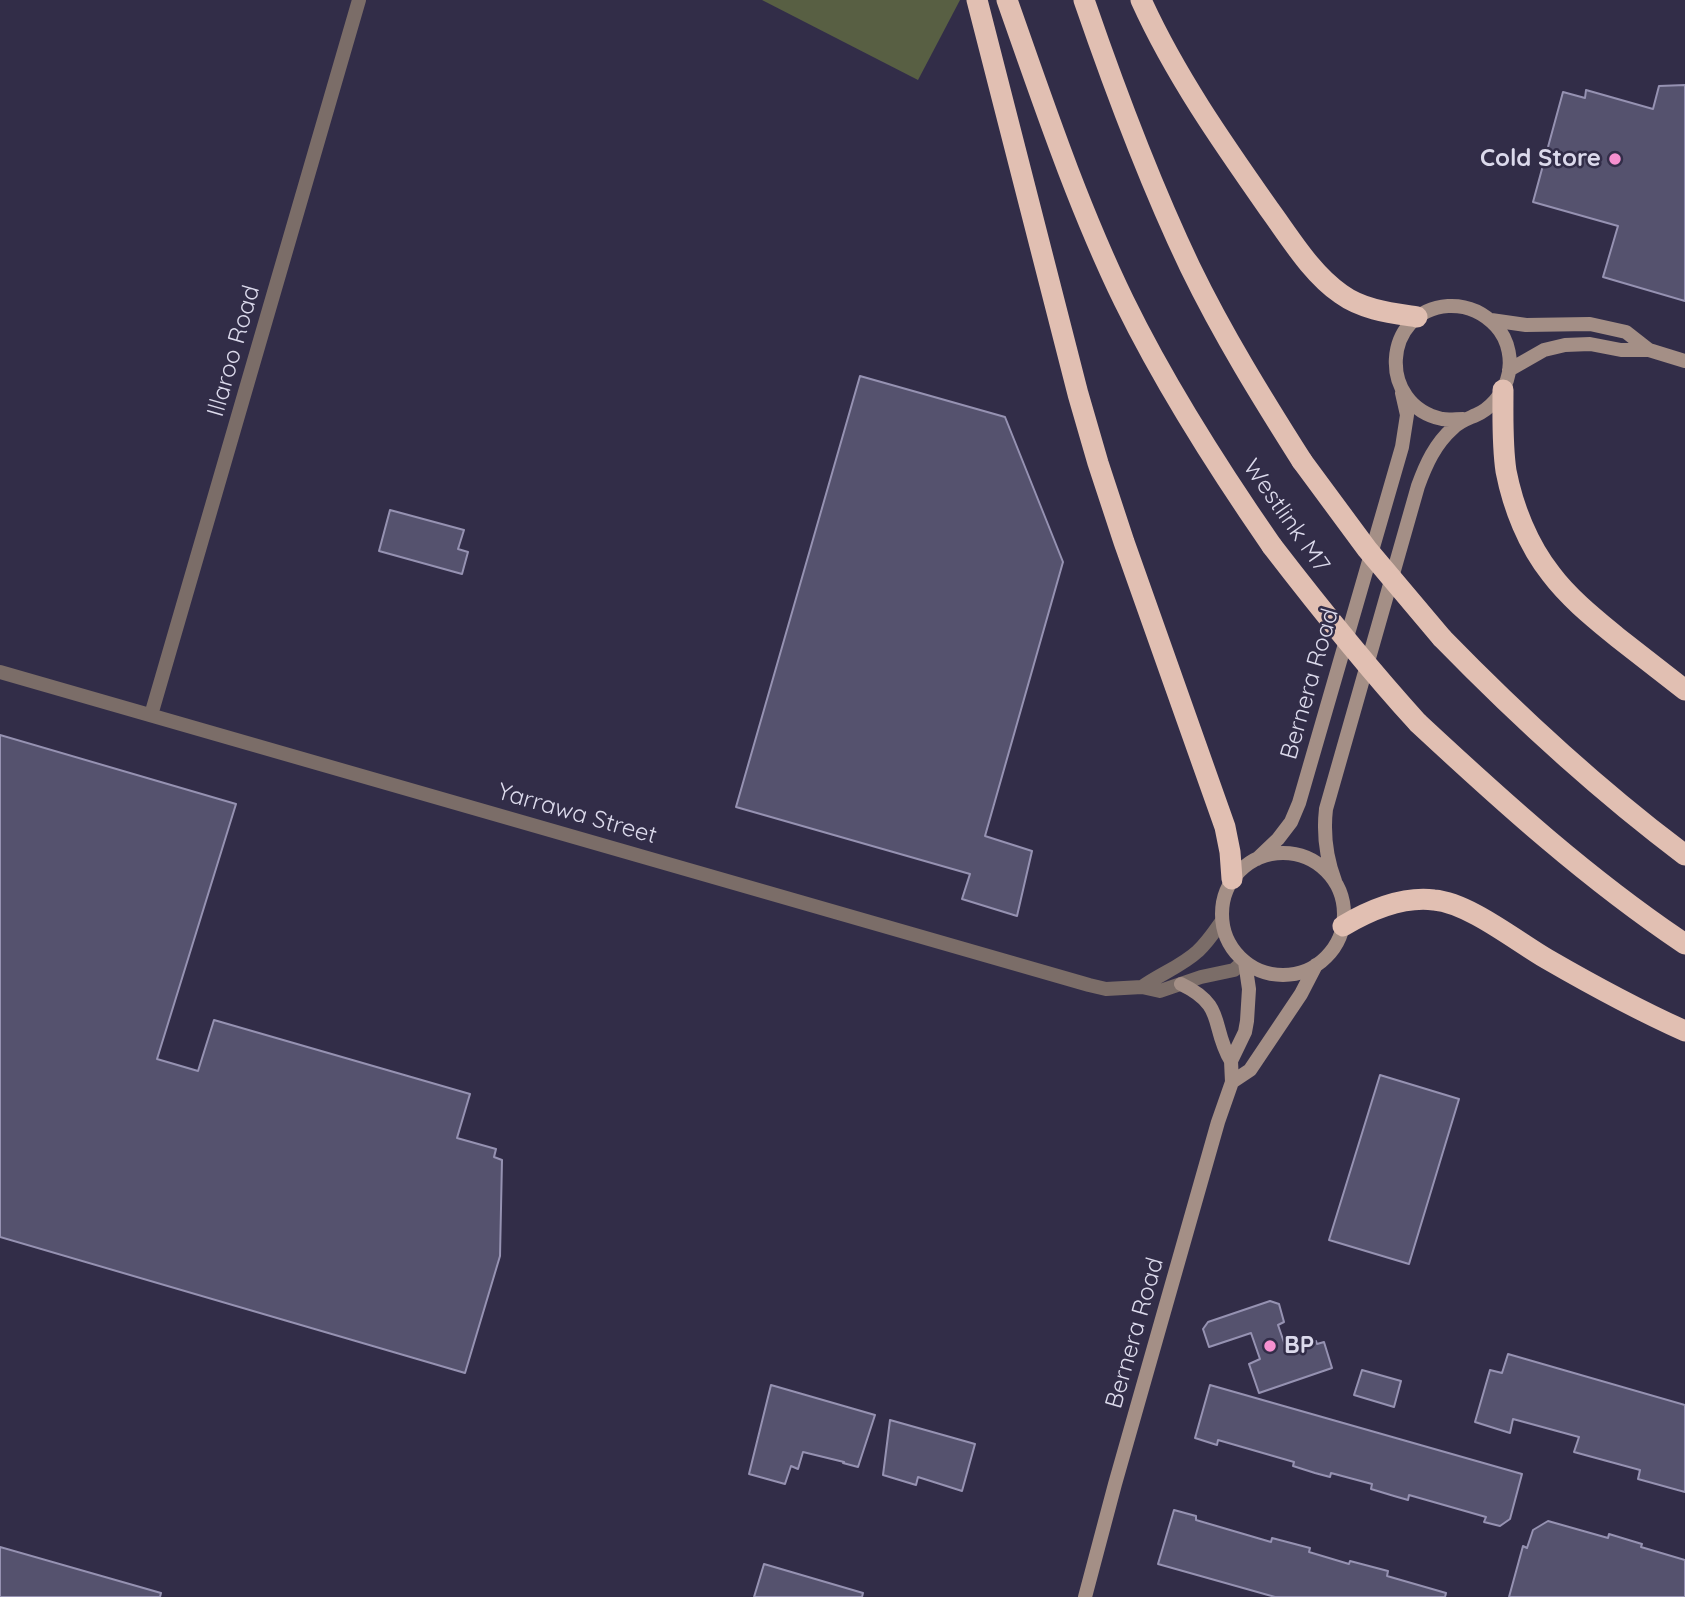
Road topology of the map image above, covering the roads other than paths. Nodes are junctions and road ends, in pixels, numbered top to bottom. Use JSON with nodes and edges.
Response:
{"nodes":[{"id":1,"x":359,"y":0,"type":"edge"},
{"id":2,"x":977,"y":0,"type":"edge"},
{"id":3,"x":1007,"y":0,"type":"edge"},
{"id":4,"x":1084,"y":0,"type":"edge"},
{"id":5,"x":1141,"y":0,"type":"edge"},
{"id":6,"x":1417,"y":317,"type":"junction"},
{"id":7,"x":1491,"y":320,"type":"junction"},
{"id":8,"x":1649,"y":350,"type":"junction"},
{"id":9,"x":1685,"y":360,"type":"edge"},
{"id":10,"x":1506,"y":380,"type":"junction"},
{"id":11,"x":1400,"y":387,"type":"junction"},
{"id":12,"x":1463,"y":419,"type":"junction"},
{"id":13,"x":0,"y":672,"type":"edge"},
{"id":14,"x":1685,"y":690,"type":"edge"},
{"id":15,"x":151,"y":715,"type":"junction"},
{"id":16,"x":1685,"y":855,"type":"edge"},
{"id":17,"x":1257,"y":859,"type":"junction"},
{"id":18,"x":1232,"y":879,"type":"junction"},
{"id":19,"x":1335,"y":881,"type":"junction"},
{"id":20,"x":1222,"y":921,"type":"junction"},
{"id":21,"x":1343,"y":926,"type":"junction"},
{"id":22,"x":1685,"y":944,"type":"edge"},
{"id":23,"x":1244,"y":961,"type":"junction"},
{"id":24,"x":1317,"y":965,"type":"junction"},
{"id":25,"x":1181,"y":984,"type":"junction"},
{"id":26,"x":1142,"y":987,"type":"junction"},
{"id":27,"x":1685,"y":1031,"type":"edge"},
{"id":28,"x":1231,"y":1060,"type":"junction"},
{"id":29,"x":1232,"y":1082,"type":"junction"},
{"id":30,"x":1085,"y":1597,"type":"edge"}],
"edges":[{"from":1,"to":15,"type":"street","name":"Illaroo Road"},
{"from":2,"to":18,"type":"highway"},
{"from":3,"to":22,"type":"highway","name":"Westlink M7","bridge":true},
{"from":4,"to":16,"type":"highway","name":"Westlink M7","bridge":true},
{"from":5,"to":6,"type":"highway"},
{"from":6,"to":7,"type":"main road"},
{"from":6,"to":11,"type":"main road"},
{"from":7,"to":8,"type":"main road"},
{"from":7,"to":10,"type":"main road"},
{"from":8,"to":9,"type":"main road"},
{"from":8,"to":10,"type":"main road"},
{"from":10,"to":12,"type":"main road"},
{"from":10,"to":14,"type":"highway"},
{"from":11,"to":12,"type":"main road"},
{"from":11,"to":17,"type":"main road","name":"Bernera Road"},
{"from":12,"to":19,"type":"main road","name":"Bernera Road"},
{"from":13,"to":15,"type":"street","name":"Yarrawa Street"},
{"from":15,"to":26,"type":"street","name":"Yarrawa Street"},
{"from":17,"to":18,"type":"main road"},
{"from":17,"to":19,"type":"main road"},
{"from":18,"to":20,"type":"main road"},
{"from":19,"to":21,"type":"main road"},
{"from":20,"to":23,"type":"main road"},
{"from":20,"to":26,"type":"street","name":"Yarrawa Street"},
{"from":21,"to":24,"type":"main road"},
{"from":21,"to":27,"type":"highway"},
{"from":23,"to":24,"type":"main road"},
{"from":23,"to":25,"type":"street","name":"Yarrawa Street"},
{"from":23,"to":28,"type":"main road","name":"Bernera Road"},
{"from":24,"to":29,"type":"main road","name":"Bernera Road"},
{"from":25,"to":26,"type":"street","name":"Yarrawa Street"},
{"from":25,"to":28,"type":"main road"},
{"from":28,"to":29,"type":"main road","name":"Bernera Road"},
{"from":29,"to":30,"type":"main road","name":"Bernera Road"}]}
